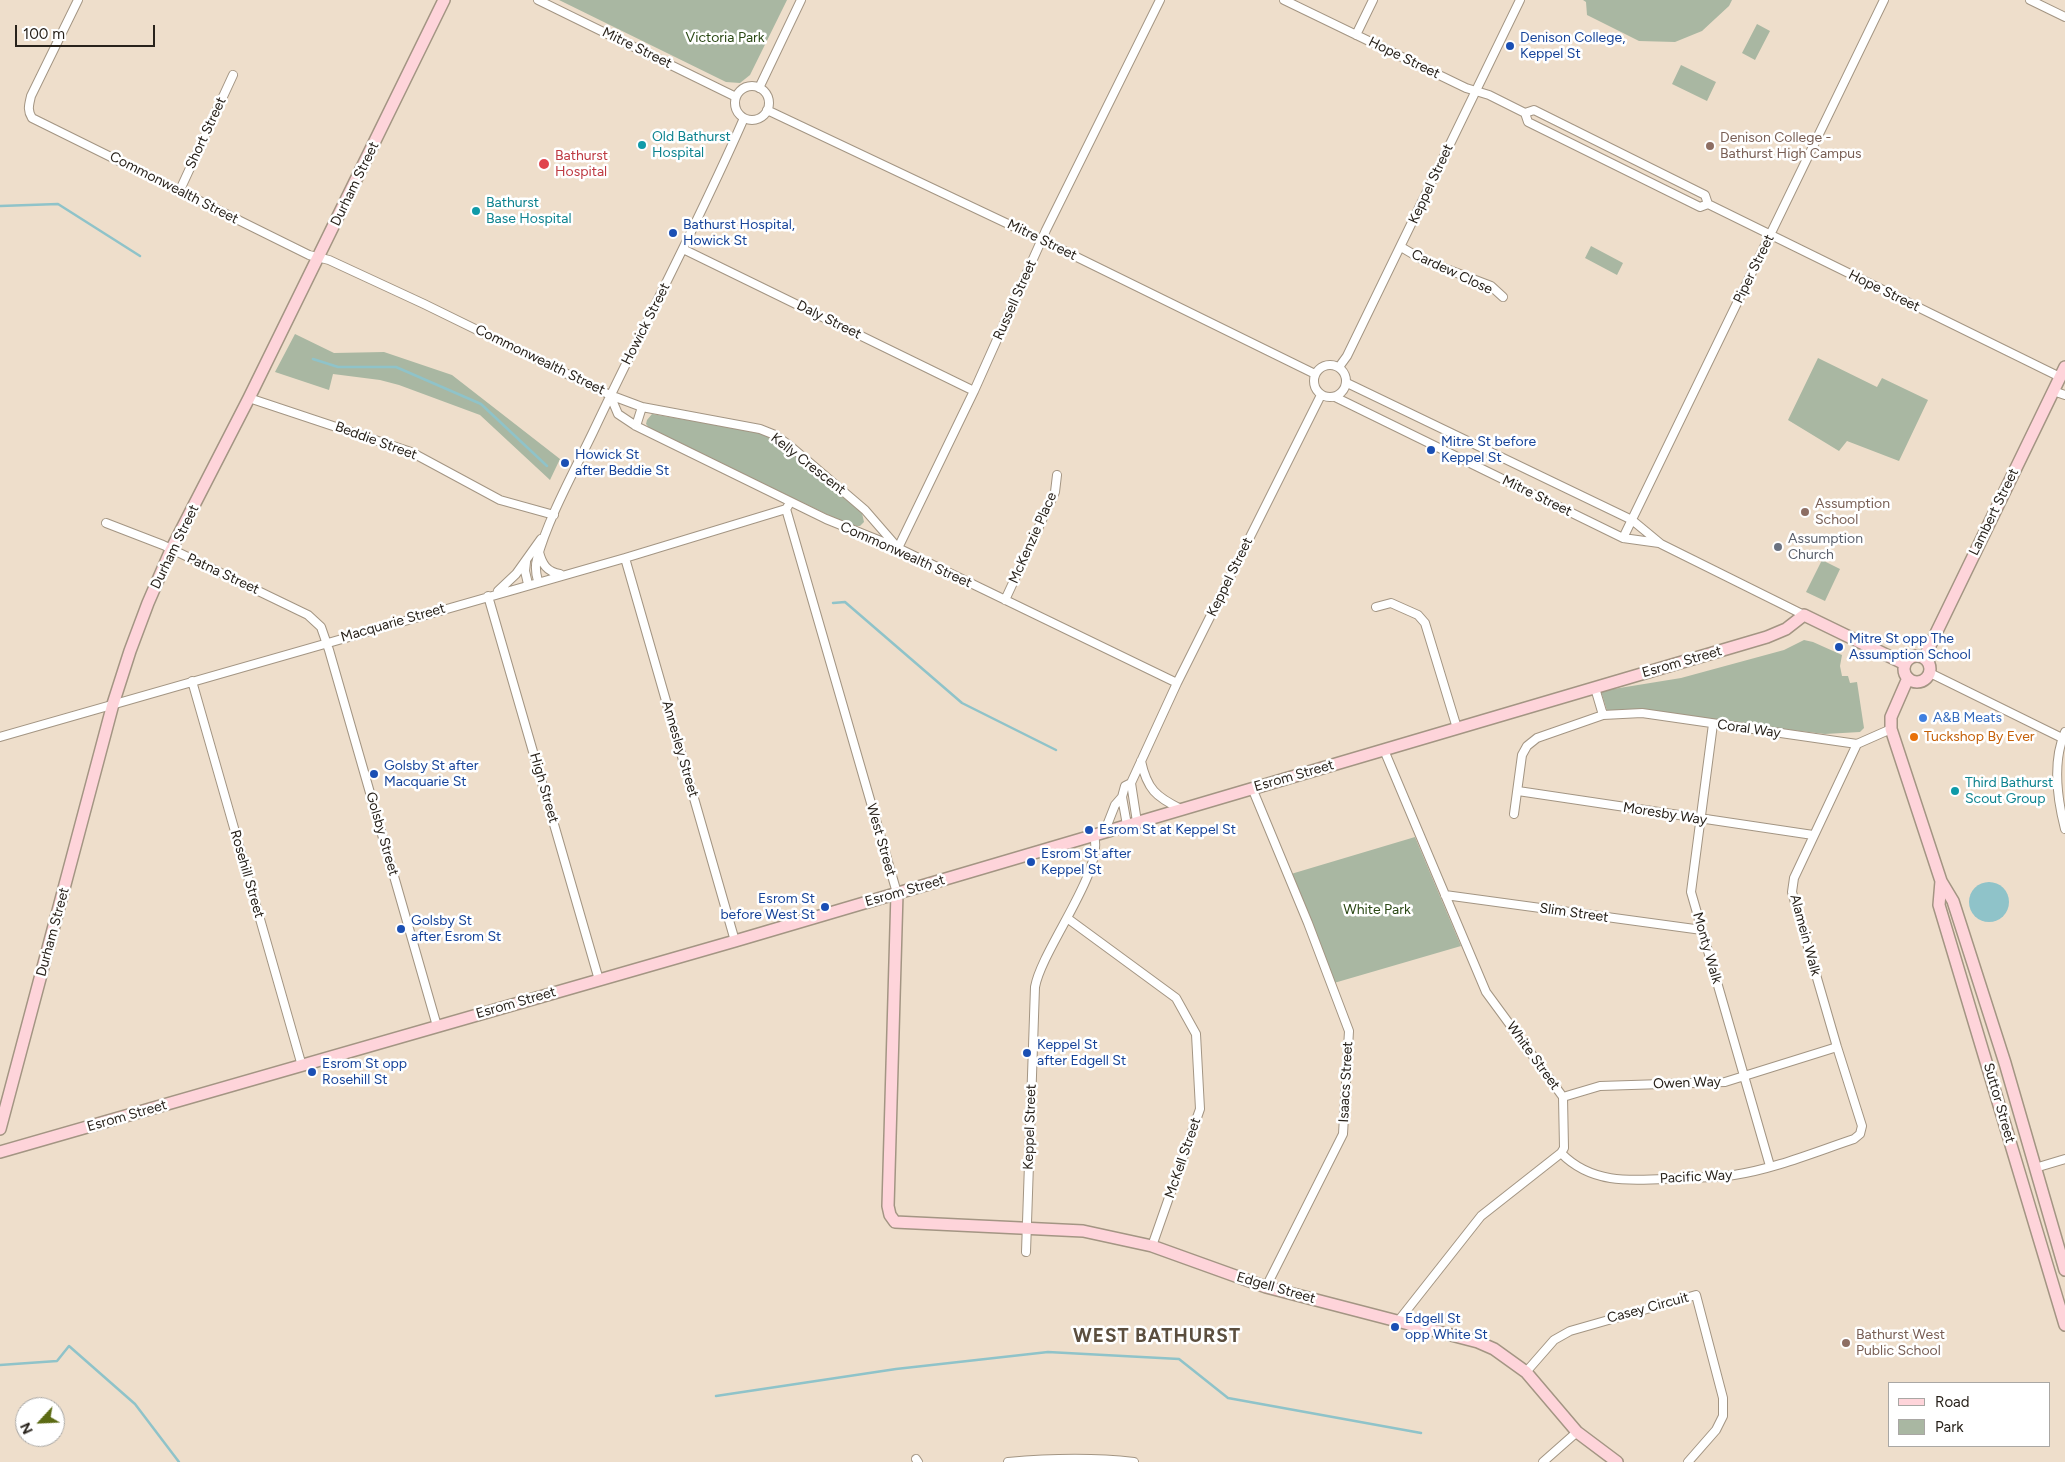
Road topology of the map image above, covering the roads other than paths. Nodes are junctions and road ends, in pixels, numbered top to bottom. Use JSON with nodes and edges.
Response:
{"nodes":[{"id":1,"x":78,"y":0,"type":"edge"},
{"id":2,"x":444,"y":0,"type":"edge"},
{"id":3,"x":538,"y":0,"type":"edge"},
{"id":4,"x":801,"y":0,"type":"edge"},
{"id":5,"x":1160,"y":0,"type":"edge"},
{"id":6,"x":1284,"y":0,"type":"edge"},
{"id":7,"x":1373,"y":0,"type":"edge"},
{"id":8,"x":1520,"y":0,"type":"edge"},
{"id":9,"x":1884,"y":0,"type":"edge"},
{"id":10,"x":2030,"y":0,"type":"edge"},
{"id":11,"x":2065,"y":17,"type":"edge"},
{"id":12,"x":1356,"y":35,"type":"junction"},
{"id":13,"x":233,"y":75,"type":"dead end"},
{"id":14,"x":759,"y":88,"type":"junction"},
{"id":15,"x":1475,"y":91,"type":"junction"},
{"id":16,"x":736,"y":97,"type":"junction"},
{"id":17,"x":767,"y":110,"type":"junction"},
{"id":18,"x":1525,"y":113,"type":"junction"},
{"id":19,"x":744,"y":118,"type":"junction"},
{"id":20,"x":179,"y":192,"type":"junction"},
{"id":21,"x":1708,"y":204,"type":"junction"},
{"id":22,"x":1770,"y":235,"type":"junction"},
{"id":23,"x":1042,"y":240,"type":"junction"},
{"id":24,"x":1400,"y":248,"type":"junction"},
{"id":25,"x":683,"y":249,"type":"junction"},
{"id":26,"x":319,"y":258,"type":"junction"},
{"id":27,"x":1504,"y":297,"type":"dead end"},
{"id":28,"x":1339,"y":367,"type":"junction"},
{"id":29,"x":2063,"y":372,"type":"edge"},
{"id":30,"x":1316,"y":374,"type":"junction"},
{"id":31,"x":1347,"y":383,"type":"junction"},
{"id":32,"x":974,"y":391,"type":"junction"},
{"id":33,"x":2054,"y":391,"type":"junction"},
{"id":34,"x":610,"y":395,"type":"junction"},
{"id":35,"x":1321,"y":395,"type":"junction"},
{"id":36,"x":2065,"y":395,"type":"edge"},
{"id":37,"x":1335,"y":397,"type":"junction"},
{"id":38,"x":249,"y":398,"type":"junction"},
{"id":39,"x":642,"y":407,"type":"junction"},
{"id":40,"x":636,"y":426,"type":"junction"},
{"id":41,"x":1057,"y":475,"type":"dead end"},
{"id":42,"x":790,"y":501,"type":"junction"},
{"id":43,"x":786,"y":509,"type":"junction"},
{"id":44,"x":554,"y":515,"type":"junction"},
{"id":45,"x":1632,"y":520,"type":"junction"},
{"id":46,"x":106,"y":523,"type":"dead end"},
{"id":47,"x":548,"y":529,"type":"junction"},
{"id":48,"x":1622,"y":538,"type":"junction"},
{"id":49,"x":1661,"y":544,"type":"junction"},
{"id":50,"x":898,"y":548,"type":"junction"},
{"id":51,"x":172,"y":550,"type":"junction"},
{"id":52,"x":539,"y":552,"type":"junction"},
{"id":53,"x":625,"y":558,"type":"junction"},
{"id":54,"x":526,"y":560,"type":"junction"},
{"id":55,"x":562,"y":575,"type":"junction"},
{"id":56,"x":538,"y":581,"type":"junction"},
{"id":57,"x":528,"y":584,"type":"junction"},
{"id":58,"x":491,"y":595,"type":"junction"},
{"id":59,"x":1004,"y":600,"type":"junction"},
{"id":60,"x":1376,"y":607,"type":"dead end"},
{"id":61,"x":1804,"y":615,"type":"junction"},
{"id":62,"x":326,"y":642,"type":"junction"},
{"id":63,"x":1924,"y":658,"type":"junction"},
{"id":64,"x":1905,"y":664,"type":"junction"},
{"id":65,"x":1930,"y":673,"type":"junction"},
{"id":66,"x":1911,"y":680,"type":"junction"},
{"id":67,"x":192,"y":681,"type":"junction"},
{"id":68,"x":1177,"y":683,"type":"junction"},
{"id":69,"x":1595,"y":688,"type":"junction"},
{"id":70,"x":113,"y":704,"type":"junction"},
{"id":71,"x":1603,"y":715,"type":"junction"},
{"id":72,"x":1713,"y":724,"type":"junction"},
{"id":73,"x":1457,"y":728,"type":"junction"},
{"id":74,"x":1891,"y":729,"type":"junction"},
{"id":75,"x":2064,"y":735,"type":"edge"},
{"id":76,"x":0,"y":737,"type":"edge"},
{"id":77,"x":1856,"y":744,"type":"junction"},
{"id":78,"x":1384,"y":750,"type":"junction"},
{"id":79,"x":1141,"y":761,"type":"junction"},
{"id":80,"x":1131,"y":783,"type":"junction"},
{"id":81,"x":1252,"y":788,"type":"junction"},
{"id":82,"x":1518,"y":790,"type":"junction"},
{"id":83,"x":1122,"y":797,"type":"junction"},
{"id":84,"x":1181,"y":809,"type":"junction"},
{"id":85,"x":1514,"y":814,"type":"dead end"},
{"id":86,"x":1701,"y":819,"type":"junction"},
{"id":87,"x":1132,"y":824,"type":"junction"},
{"id":88,"x":2065,"y":825,"type":"edge"},
{"id":89,"x":1099,"y":834,"type":"junction"},
{"id":90,"x":1813,"y":835,"type":"junction"},
{"id":91,"x":1941,"y":880,"type":"junction"},
{"id":92,"x":897,"y":893,"type":"junction"},
{"id":93,"x":1445,"y":896,"type":"junction"},
{"id":94,"x":1068,"y":918,"type":"junction"},
{"id":95,"x":1702,"y":930,"type":"junction"},
{"id":96,"x":735,"y":941,"type":"junction"},
{"id":97,"x":599,"y":980,"type":"junction"},
{"id":98,"x":437,"y":1026,"type":"junction"},
{"id":99,"x":1837,"y":1048,"type":"junction"},
{"id":100,"x":302,"y":1066,"type":"junction"},
{"id":101,"x":1744,"y":1076,"type":"junction"},
{"id":102,"x":1563,"y":1097,"type":"junction"},
{"id":103,"x":0,"y":1129,"type":"edge"},
{"id":104,"x":1860,"y":1134,"type":"joint"},
{"id":105,"x":0,"y":1152,"type":"edge"},
{"id":106,"x":1562,"y":1154,"type":"junction"},
{"id":107,"x":2065,"y":1159,"type":"edge"},
{"id":108,"x":1770,"y":1166,"type":"junction"},
{"id":109,"x":2035,"y":1168,"type":"junction"},
{"id":110,"x":892,"y":1219,"type":"joint"},
{"id":111,"x":1026,"y":1229,"type":"junction"},
{"id":112,"x":1152,"y":1246,"type":"junction"},
{"id":113,"x":1026,"y":1252,"type":"dead end"},
{"id":114,"x":2065,"y":1270,"type":"edge"},
{"id":115,"x":1266,"y":1287,"type":"junction"},
{"id":116,"x":1398,"y":1320,"type":"junction"},
{"id":117,"x":2065,"y":1325,"type":"edge"},
{"id":118,"x":1526,"y":1372,"type":"junction"},
{"id":119,"x":1577,"y":1432,"type":"junction"},
{"id":120,"x":1008,"y":1462,"type":"edge"},
{"id":121,"x":1134,"y":1462,"type":"edge"},
{"id":122,"x":1543,"y":1462,"type":"edge"},
{"id":123,"x":1617,"y":1462,"type":"edge"},
{"id":124,"x":1688,"y":1462,"type":"edge"}],
"edges":[{"from":1,"to":20,"type":"street","name":"Commonwealth Street"},
{"from":2,"to":26,"type":"street","name":"Durham Street"},
{"from":3,"to":16,"type":"street","name":"Mitre Street"},
{"from":4,"to":14,"type":"street"},
{"from":5,"to":23,"type":"street","name":"Russell Street"},
{"from":6,"to":12,"type":"street","name":"Hope Street"},
{"from":7,"to":12,"type":"street"},
{"from":8,"to":15,"type":"street","name":"Keppel Street"},
{"from":9,"to":22,"type":"street","name":"Piper Street"},
{"from":10,"to":11,"type":"street"},
{"from":12,"to":15,"type":"street","name":"Hope Street"},
{"from":13,"to":20,"type":"street","name":"Short Street"},
{"from":14,"to":16,"type":"street"},
{"from":14,"to":17,"type":"street"},
{"from":15,"to":18,"type":"street","name":"Hope Street"},
{"from":15,"to":24,"type":"street","name":"Keppel Street"},
{"from":16,"to":19,"type":"street"},
{"from":17,"to":19,"type":"street"},
{"from":17,"to":23,"type":"street","name":"Mitre Street"},
{"from":18,"to":21,"type":"street","name":"Hope Street"},
{"from":18,"to":21,"type":"street","name":"Hope Street"},
{"from":19,"to":25,"type":"street","name":"Howick Street"},
{"from":20,"to":26,"type":"street","name":"Commonwealth Street"},
{"from":21,"to":22,"type":"street","name":"Hope Street"},
{"from":22,"to":29,"type":"street","name":"Hope Street"},
{"from":22,"to":45,"type":"street","name":"Piper Street"},
{"from":23,"to":30,"type":"street","name":"Mitre Street"},
{"from":23,"to":32,"type":"street","name":"Russell Street"},
{"from":24,"to":27,"type":"street","name":"Cardew Close"},
{"from":24,"to":28,"type":"street","name":"Keppel Street"},
{"from":25,"to":32,"type":"street","name":"Daly Street"},
{"from":25,"to":34,"type":"street","name":"Howick Street"},
{"from":26,"to":34,"type":"street","name":"Commonwealth Street"},
{"from":26,"to":38,"type":"street","name":"Durham Street"},
{"from":28,"to":30,"type":"street"},
{"from":28,"to":31,"type":"street"},
{"from":29,"to":33,"type":"street","name":"Lambert Street"},
{"from":30,"to":35,"type":"street"},
{"from":31,"to":37,"type":"street"},
{"from":31,"to":45,"type":"street","name":"Mitre Street"},
{"from":32,"to":50,"type":"street","name":"Russell Street"},
{"from":33,"to":36,"type":"street"},
{"from":33,"to":63,"type":"street","name":"Lambert Street"},
{"from":34,"to":39,"type":"street","name":"Kelly Crescent"},
{"from":34,"to":40,"type":"street","name":"Commonwealth Street"},
{"from":34,"to":44,"type":"street","name":"Howick Street"},
{"from":35,"to":37,"type":"street"},
{"from":35,"to":68,"type":"street","name":"Keppel Street"},
{"from":37,"to":48,"type":"street","name":"Mitre Street"},
{"from":38,"to":44,"type":"street","name":"Beddie Street"},
{"from":38,"to":51,"type":"street","name":"Durham Street"},
{"from":39,"to":40,"type":"street"},
{"from":39,"to":50,"type":"street","name":"Kelly Crescent"},
{"from":40,"to":42,"type":"street","name":"Commonwealth Street"},
{"from":41,"to":59,"type":"street","name":"McKenzie Place"},
{"from":42,"to":43,"type":"street"},
{"from":42,"to":50,"type":"street","name":"Commonwealth Street"},
{"from":43,"to":53,"type":"street","name":"Macquarie Street"},
{"from":43,"to":92,"type":"street","name":"West Street"},
{"from":44,"to":47,"type":"street","name":"Howick Street"},
{"from":45,"to":48,"type":"street","name":"Piper Street"},
{"from":45,"to":49,"type":"street","name":"Mitre Street"},
{"from":46,"to":51,"type":"street","name":"Patna Street"},
{"from":47,"to":52,"type":"street","name":"Howick Street"},
{"from":47,"to":54,"type":"street","name":"Howick Street"},
{"from":48,"to":49,"type":"street","name":"Mitre Street"},
{"from":49,"to":61,"type":"street","name":"Mitre Street"},
{"from":50,"to":59,"type":"street","name":"Commonwealth Street"},
{"from":51,"to":62,"type":"street","name":"Patna Street"},
{"from":51,"to":70,"type":"street","name":"Durham Street"},
{"from":52,"to":55,"type":"street"},
{"from":52,"to":56,"type":"street","name":"Howick Street"},
{"from":53,"to":55,"type":"street","name":"Macquarie Street"},
{"from":53,"to":96,"type":"street","name":"Annesley Street"},
{"from":54,"to":57,"type":"street"},
{"from":54,"to":58,"type":"street","name":"Howick Street"},
{"from":55,"to":56,"type":"street","name":"Macquarie Street"},
{"from":56,"to":57,"type":"street","name":"Macquarie Street"},
{"from":57,"to":58,"type":"street","name":"Macquarie Street"},
{"from":58,"to":62,"type":"street","name":"Macquarie Street"},
{"from":58,"to":97,"type":"street","name":"High Street"},
{"from":59,"to":68,"type":"street","name":"Commonwealth Street"},
{"from":60,"to":73,"type":"street"},
{"from":61,"to":64,"type":"street","name":"Mitre Street"},
{"from":61,"to":69,"type":"street","name":"Esrom Street"},
{"from":62,"to":67,"type":"street","name":"Macquarie Street"},
{"from":62,"to":98,"type":"street","name":"Golsby Street"},
{"from":63,"to":64,"type":"street"},
{"from":63,"to":65,"type":"street"},
{"from":64,"to":66,"type":"street"},
{"from":65,"to":66,"type":"street"},
{"from":65,"to":75,"type":"street"},
{"from":66,"to":74,"type":"street"},
{"from":67,"to":70,"type":"street","name":"Macquarie Street"},
{"from":67,"to":100,"type":"street","name":"Rosehill Street"},
{"from":68,"to":79,"type":"street","name":"Keppel Street"},
{"from":69,"to":71,"type":"street"},
{"from":69,"to":73,"type":"street","name":"Esrom Street"},
{"from":70,"to":76,"type":"street","name":"Macquarie Street"},
{"from":70,"to":103,"type":"street","name":"Durham Street"},
{"from":71,"to":72,"type":"street","name":"Coral Way"},
{"from":71,"to":82,"type":"street","name":"Coral Way"},
{"from":72,"to":77,"type":"street","name":"Coral Way"},
{"from":72,"to":86,"type":"street","name":"Monty Walk"},
{"from":73,"to":78,"type":"street","name":"Esrom Street"},
{"from":74,"to":77,"type":"street"},
{"from":74,"to":91,"type":"street","name":"Suttor Street"},
{"from":75,"to":88,"type":"street"},
{"from":77,"to":90,"type":"street","name":"Alamein Walk"},
{"from":78,"to":81,"type":"street","name":"Esrom Street"},
{"from":78,"to":93,"type":"street","name":"White Street"},
{"from":79,"to":80,"type":"street","name":"Keppel Street"},
{"from":79,"to":84,"type":"street"},
{"from":80,"to":83,"type":"street","name":"Keppel Street"},
{"from":80,"to":87,"type":"street"},
{"from":81,"to":84,"type":"street","name":"Esrom Street"},
{"from":81,"to":115,"type":"street","name":"Isaacs Street"},
{"from":82,"to":85,"type":"street","name":"Coral Way"},
{"from":82,"to":86,"type":"street","name":"Moresby Way"},
{"from":83,"to":87,"type":"street"},
{"from":83,"to":89,"type":"street","name":"Keppel Street"},
{"from":84,"to":87,"type":"street","name":"Esrom Street"},
{"from":86,"to":90,"type":"street","name":"Moresby Way"},
{"from":86,"to":95,"type":"street","name":"Monty Walk"},
{"from":87,"to":89,"type":"street","name":"Esrom Street"},
{"from":89,"to":92,"type":"street","name":"Esrom Street"},
{"from":89,"to":94,"type":"street","name":"Keppel Street"},
{"from":90,"to":99,"type":"street","name":"Alamein Walk"},
{"from":91,"to":109,"type":"street","name":"Suttor Street"},
{"from":91,"to":117,"type":"street","name":"Suttor Street"},
{"from":92,"to":96,"type":"street","name":"Esrom Street"},
{"from":92,"to":110,"type":"street","name":"West Street"},
{"from":93,"to":95,"type":"street","name":"Slim Street"},
{"from":93,"to":102,"type":"street","name":"White Street"},
{"from":94,"to":111,"type":"street","name":"Keppel Street"},
{"from":94,"to":112,"type":"street","name":"McKell Street"},
{"from":95,"to":101,"type":"street","name":"Monty Walk"},
{"from":96,"to":97,"type":"street","name":"Esrom Street"},
{"from":97,"to":98,"type":"street","name":"Esrom Street"},
{"from":98,"to":100,"type":"street","name":"Esrom Street"},
{"from":99,"to":101,"type":"street","name":"Owen Way"},
{"from":99,"to":104,"type":"street","name":"Alamein Walk"},
{"from":100,"to":105,"type":"street","name":"Esrom Street"},
{"from":101,"to":102,"type":"street","name":"Owen Way"},
{"from":101,"to":108,"type":"street","name":"Monty Walk"},
{"from":102,"to":106,"type":"street","name":"White Street"},
{"from":104,"to":108,"type":"street","name":"Pacific Way"},
{"from":106,"to":108,"type":"street","name":"Pacific Way"},
{"from":106,"to":116,"type":"street"},
{"from":107,"to":109,"type":"street"},
{"from":109,"to":114,"type":"street","name":"Suttor Street"},
{"from":110,"to":111,"type":"street","name":"Edgell Street"},
{"from":111,"to":112,"type":"street","name":"Edgell Street"},
{"from":111,"to":113,"type":"street","name":"Keppel Street"},
{"from":112,"to":115,"type":"street","name":"Edgell Street"},
{"from":115,"to":116,"type":"street","name":"Edgell Street"},
{"from":116,"to":118,"type":"street","name":"Edgell Street"},
{"from":118,"to":119,"type":"street","name":"Edgell Street"},
{"from":118,"to":124,"type":"street","name":"Casey Circuit"},
{"from":119,"to":122,"type":"street"},
{"from":119,"to":123,"type":"street","name":"Edgell Street"},
{"from":120,"to":121,"type":"street"}]}
